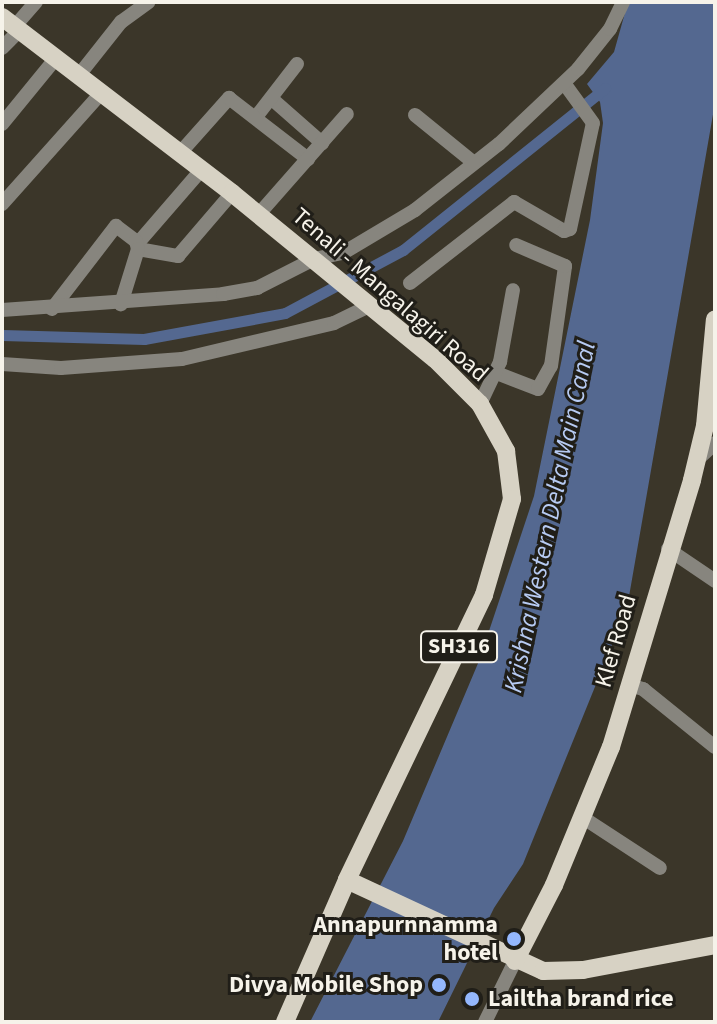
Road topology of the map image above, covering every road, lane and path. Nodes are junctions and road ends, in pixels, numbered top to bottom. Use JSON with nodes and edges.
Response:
{"nodes":[{"id":1,"x":36,"y":2,"type":"edge"},
{"id":2,"x":149,"y":2,"type":"edge"},
{"id":3,"x":623,"y":2,"type":"edge"},
{"id":4,"x":12,"y":24,"type":"edge"},
{"id":5,"x":2,"y":48,"type":"edge"},
{"id":6,"x":56,"y":58,"type":"junction"},
{"id":7,"x":297,"y":64,"type":"dead end"},
{"id":8,"x":79,"y":75,"type":"junction"},
{"id":9,"x":568,"y":87,"type":"junction"},
{"id":10,"x":102,"y":92,"type":"junction"},
{"id":11,"x":272,"y":99,"type":"junction"},
{"id":12,"x":347,"y":114,"type":"dead end"},
{"id":13,"x":415,"y":115,"type":"dead end"},
{"id":14,"x":256,"y":117,"type":"junction"},
{"id":15,"x":2,"y":124,"type":"edge"},
{"id":16,"x":322,"y":143,"type":"junction"},
{"id":17,"x":180,"y":153,"type":"junction"},
{"id":18,"x":308,"y":159,"type":"junction"},
{"id":19,"x":474,"y":163,"type":"junction"},
{"id":20,"x":202,"y":169,"type":"junction"},
{"id":21,"x":232,"y":193,"type":"junction"},
{"id":22,"x":2,"y":204,"type":"edge"},
{"id":23,"x":259,"y":214,"type":"junction"},
{"id":24,"x":516,"y":245,"type":"dead end"},
{"id":25,"x":138,"y":246,"type":"junction"},
{"id":26,"x":321,"y":264,"type":"junction"},
{"id":27,"x":410,"y":283,"type":"dead end"},
{"id":28,"x":513,"y":290,"type":"dead end"},
{"id":29,"x":369,"y":303,"type":"junction"},
{"id":30,"x":121,"y":304,"type":"junction"},
{"id":31,"x":52,"y":309,"type":"junction"},
{"id":32,"x":2,"y":310,"type":"edge"},
{"id":33,"x":715,"y":319,"type":"edge"},
{"id":34,"x":2,"y":364,"type":"edge"},
{"id":35,"x":494,"y":372,"type":"junction"},
{"id":36,"x":480,"y":404,"type":"junction"},
{"id":37,"x":715,"y":443,"type":"edge"},
{"id":38,"x":697,"y":460,"type":"junction"},
{"id":39,"x":668,"y":549,"type":"junction"},
{"id":40,"x":715,"y":581,"type":"edge"},
{"id":41,"x":629,"y":685,"type":"junction"},
{"id":42,"x":715,"y":747,"type":"edge"},
{"id":43,"x":582,"y":817,"type":"junction"},
{"id":44,"x":660,"y":868,"type":"dead end"},
{"id":45,"x":354,"y":884,"type":"junction"},
{"id":46,"x":715,"y":945,"type":"edge"},
{"id":47,"x":515,"y":961,"type":"junction"},
{"id":48,"x":285,"y":1022,"type":"edge"},
{"id":49,"x":485,"y":1022,"type":"edge"}],
"edges":[{"from":1,"to":4,"type":"street"},
{"from":2,"to":8,"type":"street"},
{"from":3,"to":9,"type":"street"},
{"from":4,"to":5,"type":"street"},
{"from":4,"to":6,"type":"main road","name":"Tenali - Mangalagiri Road","number":"SH316"},
{"from":6,"to":8,"type":"main road","name":"Tenali - Mangalagiri Road","number":"SH316"},
{"from":6,"to":15,"type":"street"},
{"from":7,"to":11,"type":"street"},
{"from":8,"to":10,"type":"main road","name":"Tenali - Mangalagiri Road","number":"SH316"},
{"from":9,"to":19,"type":"street"},
{"from":9,"to":27,"type":"street"},
{"from":10,"to":17,"type":"main road","name":"Tenali - Mangalagiri Road","number":"SH316"},
{"from":10,"to":22,"type":"street"},
{"from":11,"to":14,"type":"street"},
{"from":11,"to":16,"type":"street"},
{"from":12,"to":16,"type":"street"},
{"from":13,"to":19,"type":"street"},
{"from":14,"to":17,"type":"street"},
{"from":14,"to":18,"type":"street"},
{"from":16,"to":18,"type":"street"},
{"from":17,"to":20,"type":"main road","name":"Tenali - Mangalagiri Road","number":"SH316"},
{"from":18,"to":23,"type":"street"},
{"from":19,"to":26,"type":"street"},
{"from":20,"to":21,"type":"main road","name":"Tenali - Mangalagiri Road","number":"SH316"},
{"from":20,"to":25,"type":"street"},
{"from":21,"to":23,"type":"main road","name":"Tenali - Mangalagiri Road","number":"SH316"},
{"from":21,"to":25,"type":"street"},
{"from":23,"to":26,"type":"main road","name":"Tenali - Mangalagiri Road","number":"SH316"},
{"from":24,"to":35,"type":"street"},
{"from":25,"to":30,"type":"street"},
{"from":25,"to":31,"type":"street"},
{"from":26,"to":29,"type":"main road","name":"Tenali - Mangalagiri Road","number":"SH316"},
{"from":26,"to":30,"type":"street"},
{"from":28,"to":35,"type":"street"},
{"from":29,"to":34,"type":"street"},
{"from":29,"to":36,"type":"main road","name":"Tenali - Mangalagiri Road","number":"SH316"},
{"from":30,"to":31,"type":"street"},
{"from":31,"to":32,"type":"street"},
{"from":33,"to":38,"type":"main road","name":"Klef Road"},
{"from":35,"to":36,"type":"street"},
{"from":36,"to":45,"type":"main road","name":"Tenali - Mangalagiri Road","number":"SH316"},
{"from":37,"to":38,"type":"street"},
{"from":38,"to":39,"type":"main road","name":"Klef Road"},
{"from":39,"to":40,"type":"street"},
{"from":39,"to":41,"type":"main road","name":"Klef Road"},
{"from":41,"to":42,"type":"street"},
{"from":41,"to":43,"type":"main road","name":"Klef Road"},
{"from":43,"to":44,"type":"street"},
{"from":43,"to":47,"type":"main road","name":"Klef Road"},
{"from":45,"to":47,"type":"main road"},
{"from":45,"to":48,"type":"main road","name":"Tenali - Mangalagiri Road","number":"SH316"},
{"from":46,"to":47,"type":"main road"},
{"from":47,"to":49,"type":"street"}]}
